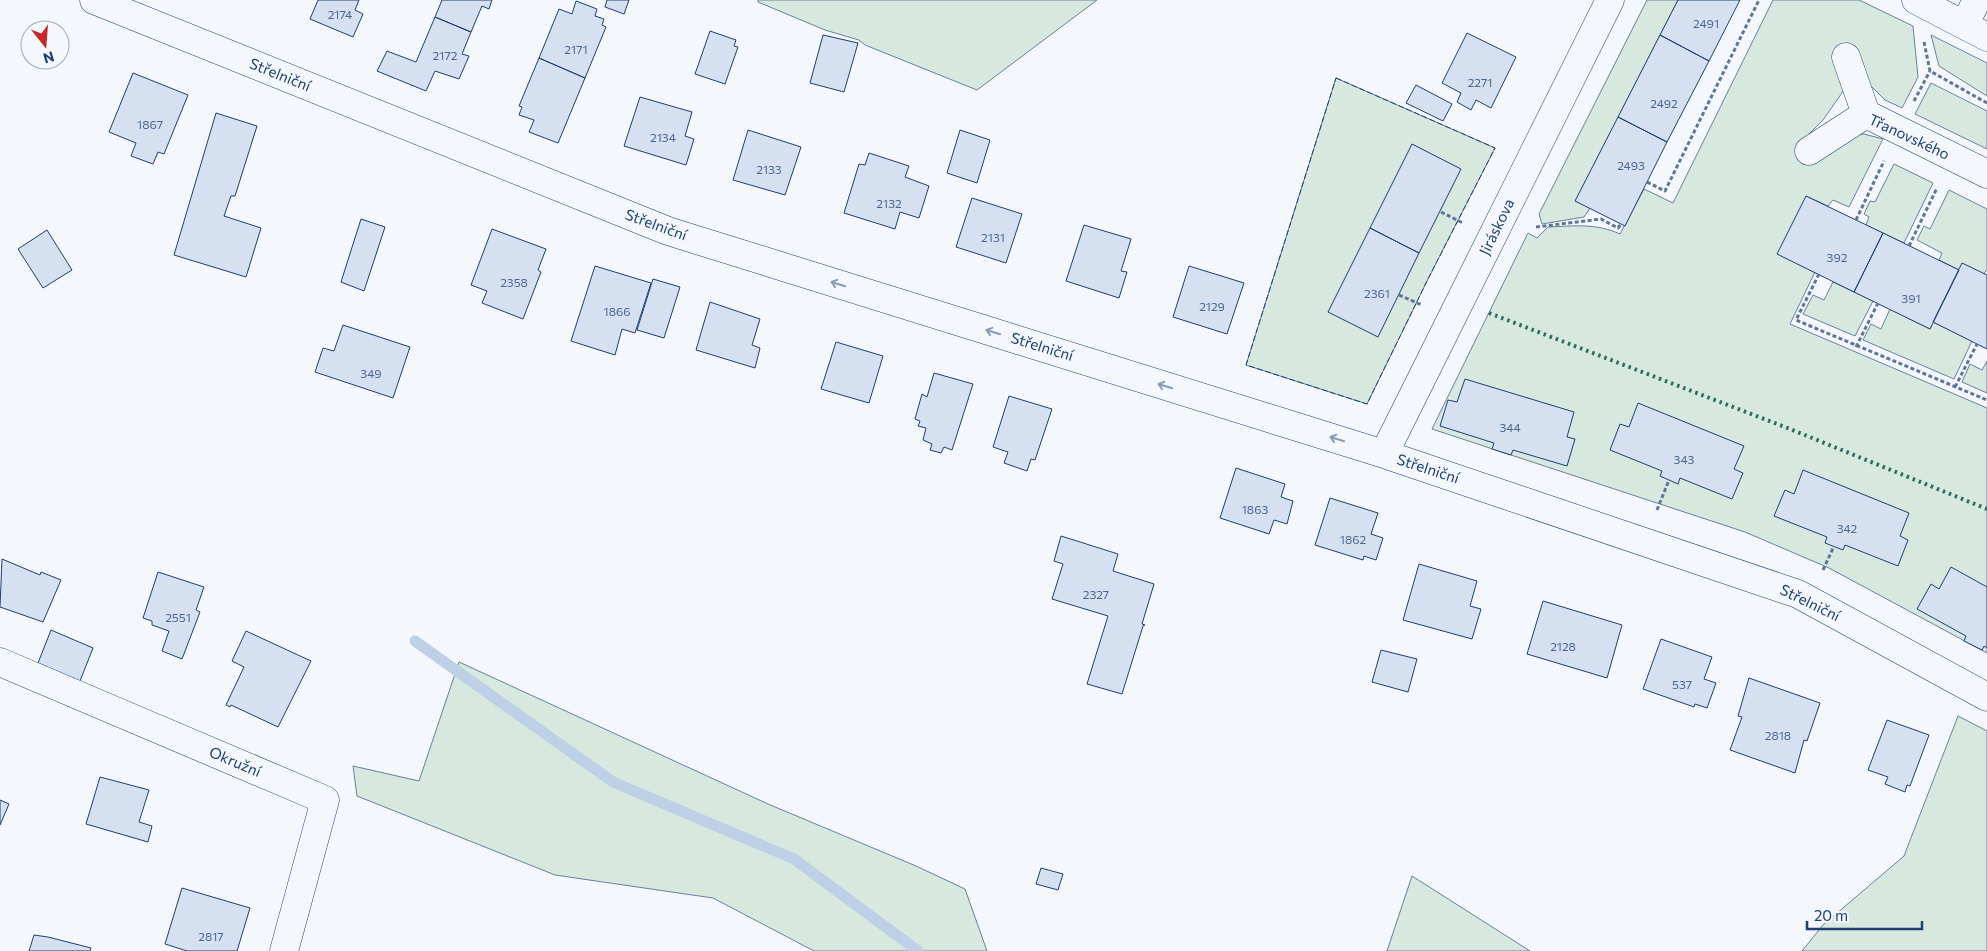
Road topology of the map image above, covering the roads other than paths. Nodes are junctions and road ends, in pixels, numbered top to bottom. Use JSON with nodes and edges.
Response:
{"nodes":[{"id":1,"x":94,"y":0,"type":"edge"},
{"id":2,"x":1610,"y":0,"type":"edge"},
{"id":3,"x":1916,"y":0,"type":"edge"},
{"id":4,"x":1977,"y":0,"type":"edge"},
{"id":5,"x":1976,"y":31,"type":"edge"},
{"id":6,"x":1846,"y":57,"type":"dead end"},
{"id":7,"x":1866,"y":114,"type":"junction"},
{"id":8,"x":1809,"y":151,"type":"dead end"},
{"id":9,"x":1987,"y":174,"type":"edge"},
{"id":10,"x":1384,"y":454,"type":"junction"},
{"id":11,"x":0,"y":662,"type":"edge"},
{"id":12,"x":1987,"y":697,"type":"edge"},
{"id":13,"x":284,"y":951,"type":"edge"}],
"edges":[{"from":10,"to":1,"type":"street","name":"Střelniční","one_way":true},
{"from":2,"to":10,"type":"street","name":"Jiráskova"},
{"from":3,"to":5,"type":"street"},
{"from":4,"to":5,"type":"street"},
{"from":6,"to":7,"type":"street"},
{"from":7,"to":8,"type":"street","name":"Třanovského"},
{"from":7,"to":9,"type":"street","name":"Třanovského"},
{"from":10,"to":12,"type":"street","name":"Střelniční"},
{"from":11,"to":13,"type":"street","name":"Okružní"}]}
